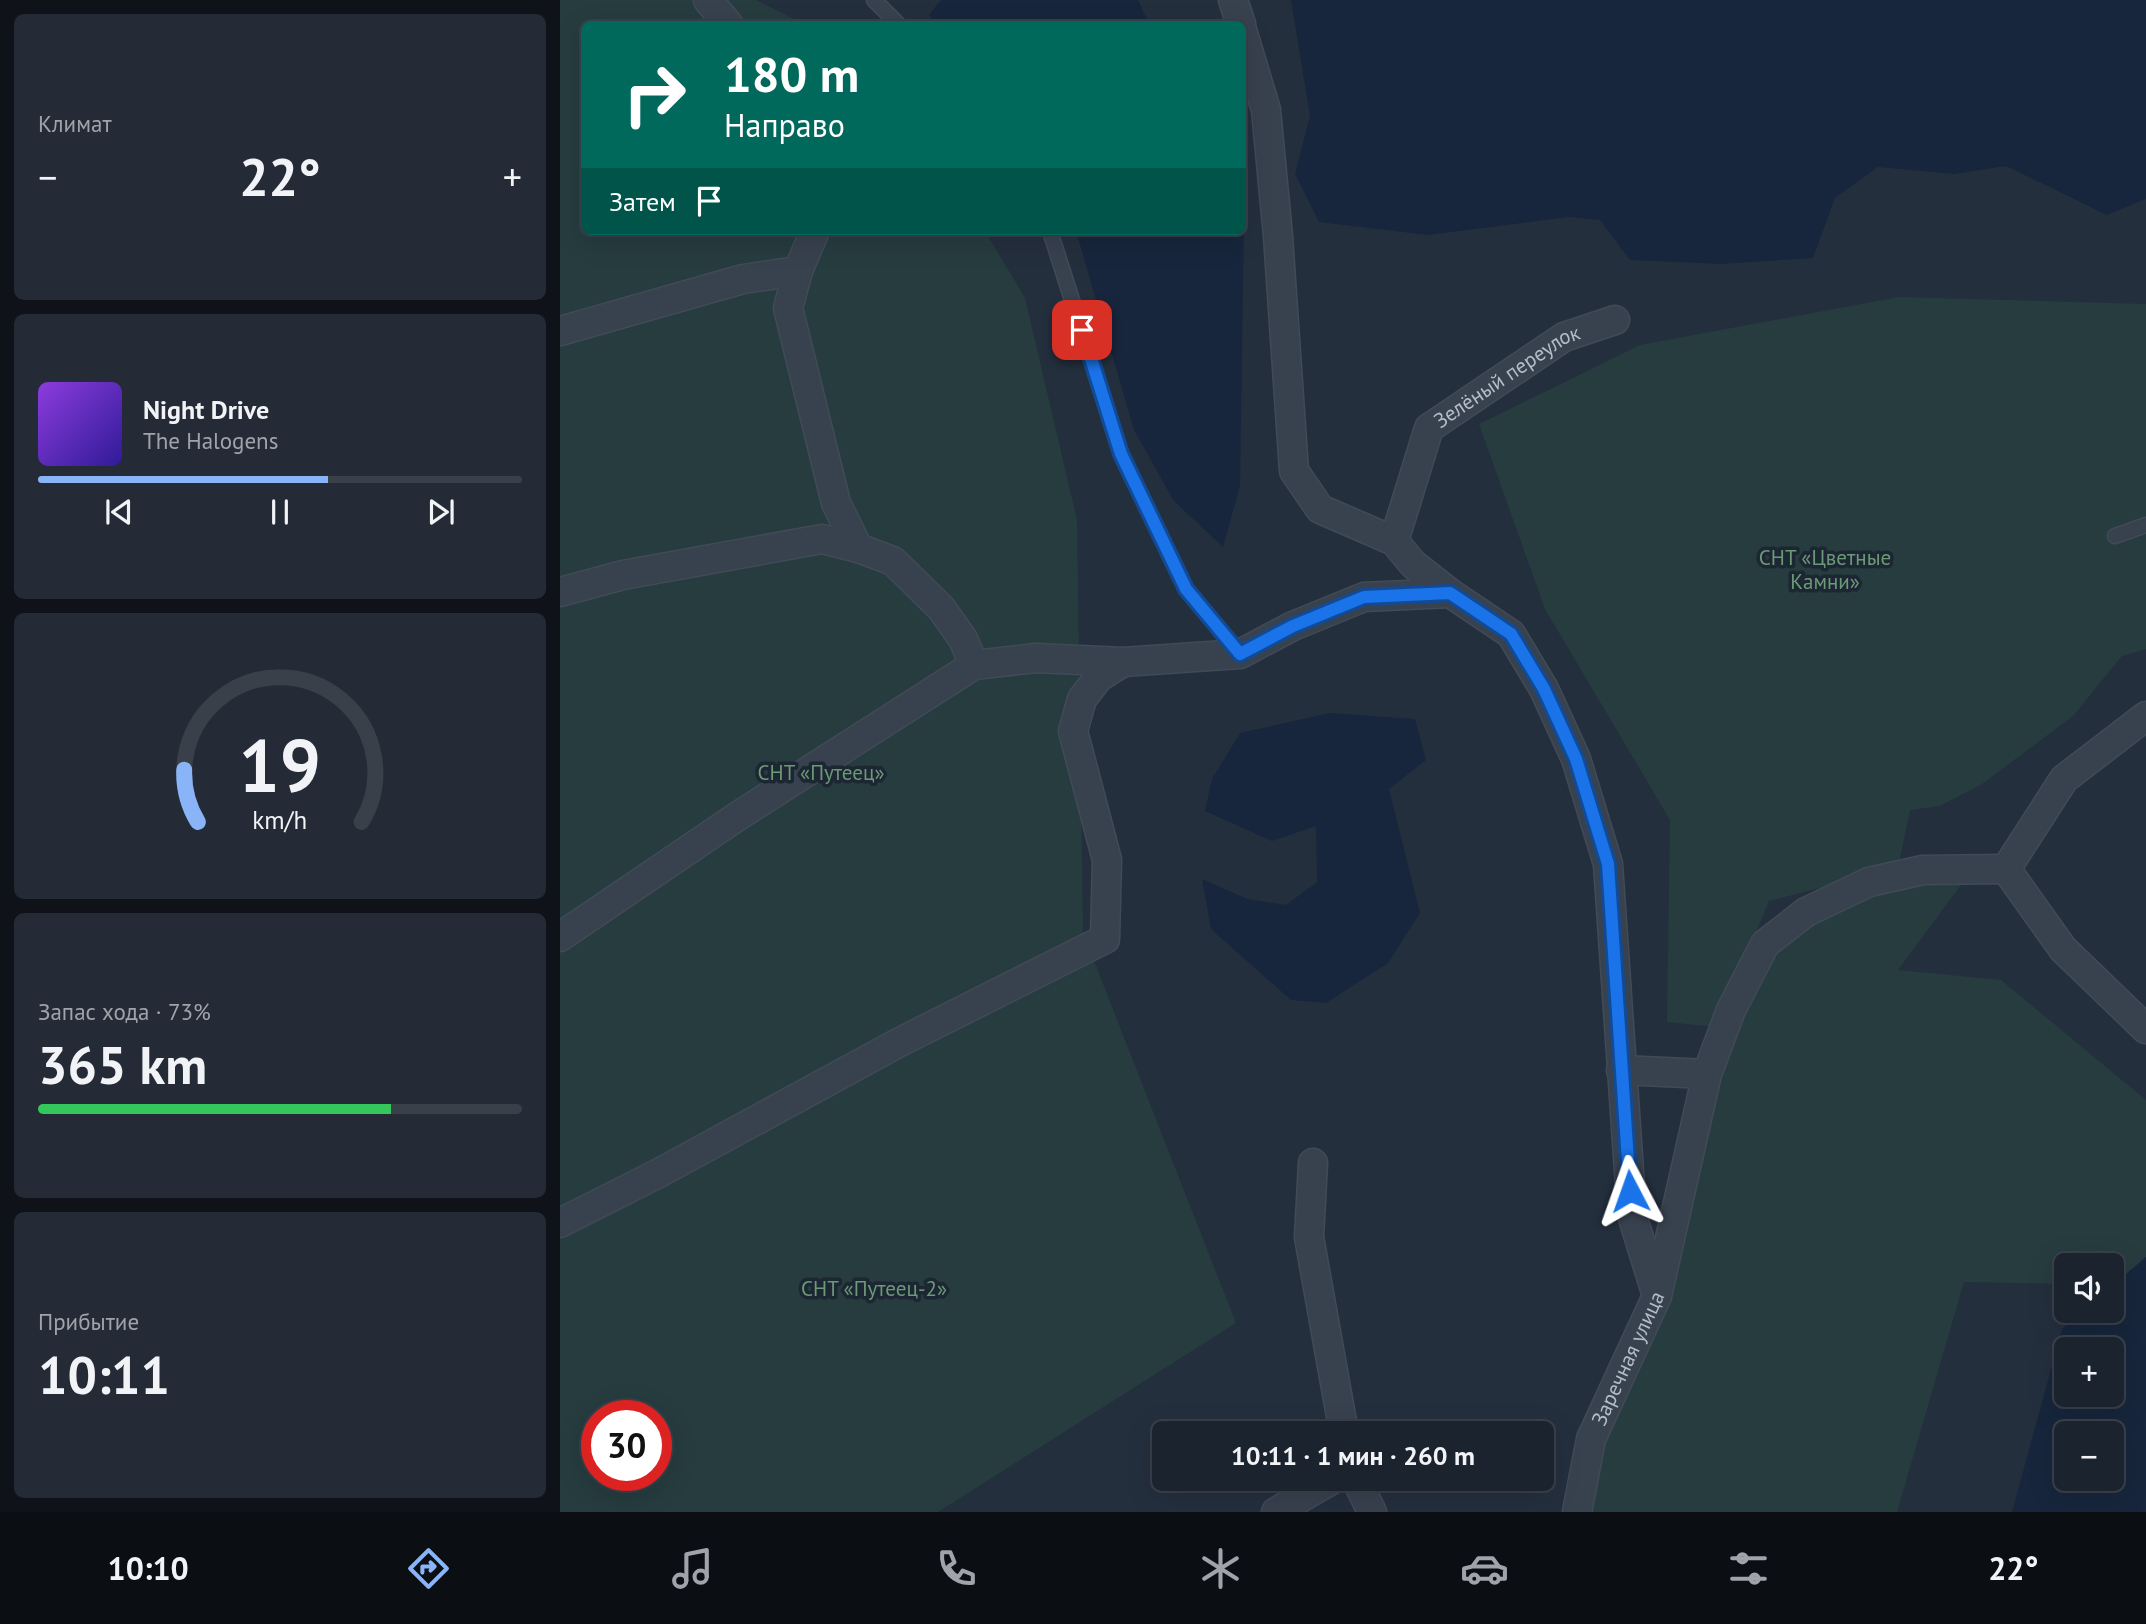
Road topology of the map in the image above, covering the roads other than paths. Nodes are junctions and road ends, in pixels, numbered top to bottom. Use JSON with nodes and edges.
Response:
{"nodes":[{"id":1,"x":708,"y":0,"type":"edge"},
{"id":2,"x":874,"y":0,"type":"edge"},
{"id":3,"x":1233,"y":0,"type":"edge"},
{"id":4,"x":726,"y":21,"type":"edge"},
{"id":5,"x":895,"y":21,"type":"edge"},
{"id":6,"x":1240,"y":21,"type":"edge"},
{"id":7,"x":1246,"y":43,"type":"edge"},
{"id":8,"x":813,"y":235,"type":"edge"},
{"id":9,"x":1051,"y":235,"type":"edge"},
{"id":10,"x":798,"y":271,"type":"junction"},
{"id":11,"x":1615,"y":320,"type":"dead end"},
{"id":12,"x":560,"y":331,"type":"edge"},
{"id":13,"x":2146,"y":525,"type":"edge"},
{"id":14,"x":2115,"y":536,"type":"dead end"},
{"id":15,"x":1394,"y":541,"type":"junction"},
{"id":16,"x":858,"y":548,"type":"junction"},
{"id":17,"x":560,"y":592,"type":"edge"},
{"id":18,"x":1450,"y":593,"type":"junction"},
{"id":19,"x":1240,"y":654,"type":"junction"},
{"id":20,"x":1123,"y":662,"type":"junction"},
{"id":21,"x":974,"y":665,"type":"junction"},
{"id":22,"x":2146,"y":716,"type":"edge"},
{"id":23,"x":2006,"y":869,"type":"junction"},
{"id":24,"x":560,"y":937,"type":"edge"},
{"id":25,"x":2146,"y":1029,"type":"edge"},
{"id":26,"x":1621,"y":1070,"type":"junction"},
{"id":27,"x":1707,"y":1073,"type":"junction"},
{"id":28,"x":1313,"y":1163,"type":"dead end"},
{"id":29,"x":560,"y":1223,"type":"edge"},
{"id":30,"x":1657,"y":1296,"type":"junction"},
{"id":31,"x":1342,"y":1421,"type":"edge"},
{"id":32,"x":1313,"y":1491,"type":"edge"},
{"id":33,"x":1362,"y":1491,"type":"edge"},
{"id":34,"x":1276,"y":1512,"type":"edge"},
{"id":35,"x":1372,"y":1512,"type":"edge"},
{"id":36,"x":1577,"y":1512,"type":"edge"}],
"edges":[{"from":1,"to":4,"type":"street"},
{"from":2,"to":5,"type":"lane"},
{"from":3,"to":6,"type":"street"},
{"from":7,"to":15,"type":"street"},
{"from":8,"to":10,"type":"street"},
{"from":9,"to":19,"type":"lane"},
{"from":10,"to":12,"type":"street"},
{"from":10,"to":16,"type":"street"},
{"from":11,"to":15,"type":"street","name":"Зелёный переулок"},
{"from":13,"to":14,"type":"lane"},
{"from":15,"to":18,"type":"street"},
{"from":16,"to":17,"type":"street"},
{"from":16,"to":21,"type":"street"},
{"from":18,"to":19,"type":"street"},
{"from":18,"to":26,"type":"street","name":"Заречная улица"},
{"from":19,"to":20,"type":"street"},
{"from":20,"to":21,"type":"street"},
{"from":20,"to":29,"type":"street"},
{"from":21,"to":24,"type":"street"},
{"from":22,"to":23,"type":"street"},
{"from":23,"to":25,"type":"street"},
{"from":23,"to":27,"type":"street"},
{"from":26,"to":27,"type":"street"},
{"from":26,"to":30,"type":"street","name":"Заречная улица"},
{"from":27,"to":30,"type":"street"},
{"from":28,"to":31,"type":"street"},
{"from":30,"to":36,"type":"street","name":"Заречная улица"},
{"from":32,"to":34,"type":"street"},
{"from":33,"to":35,"type":"street"}]}
